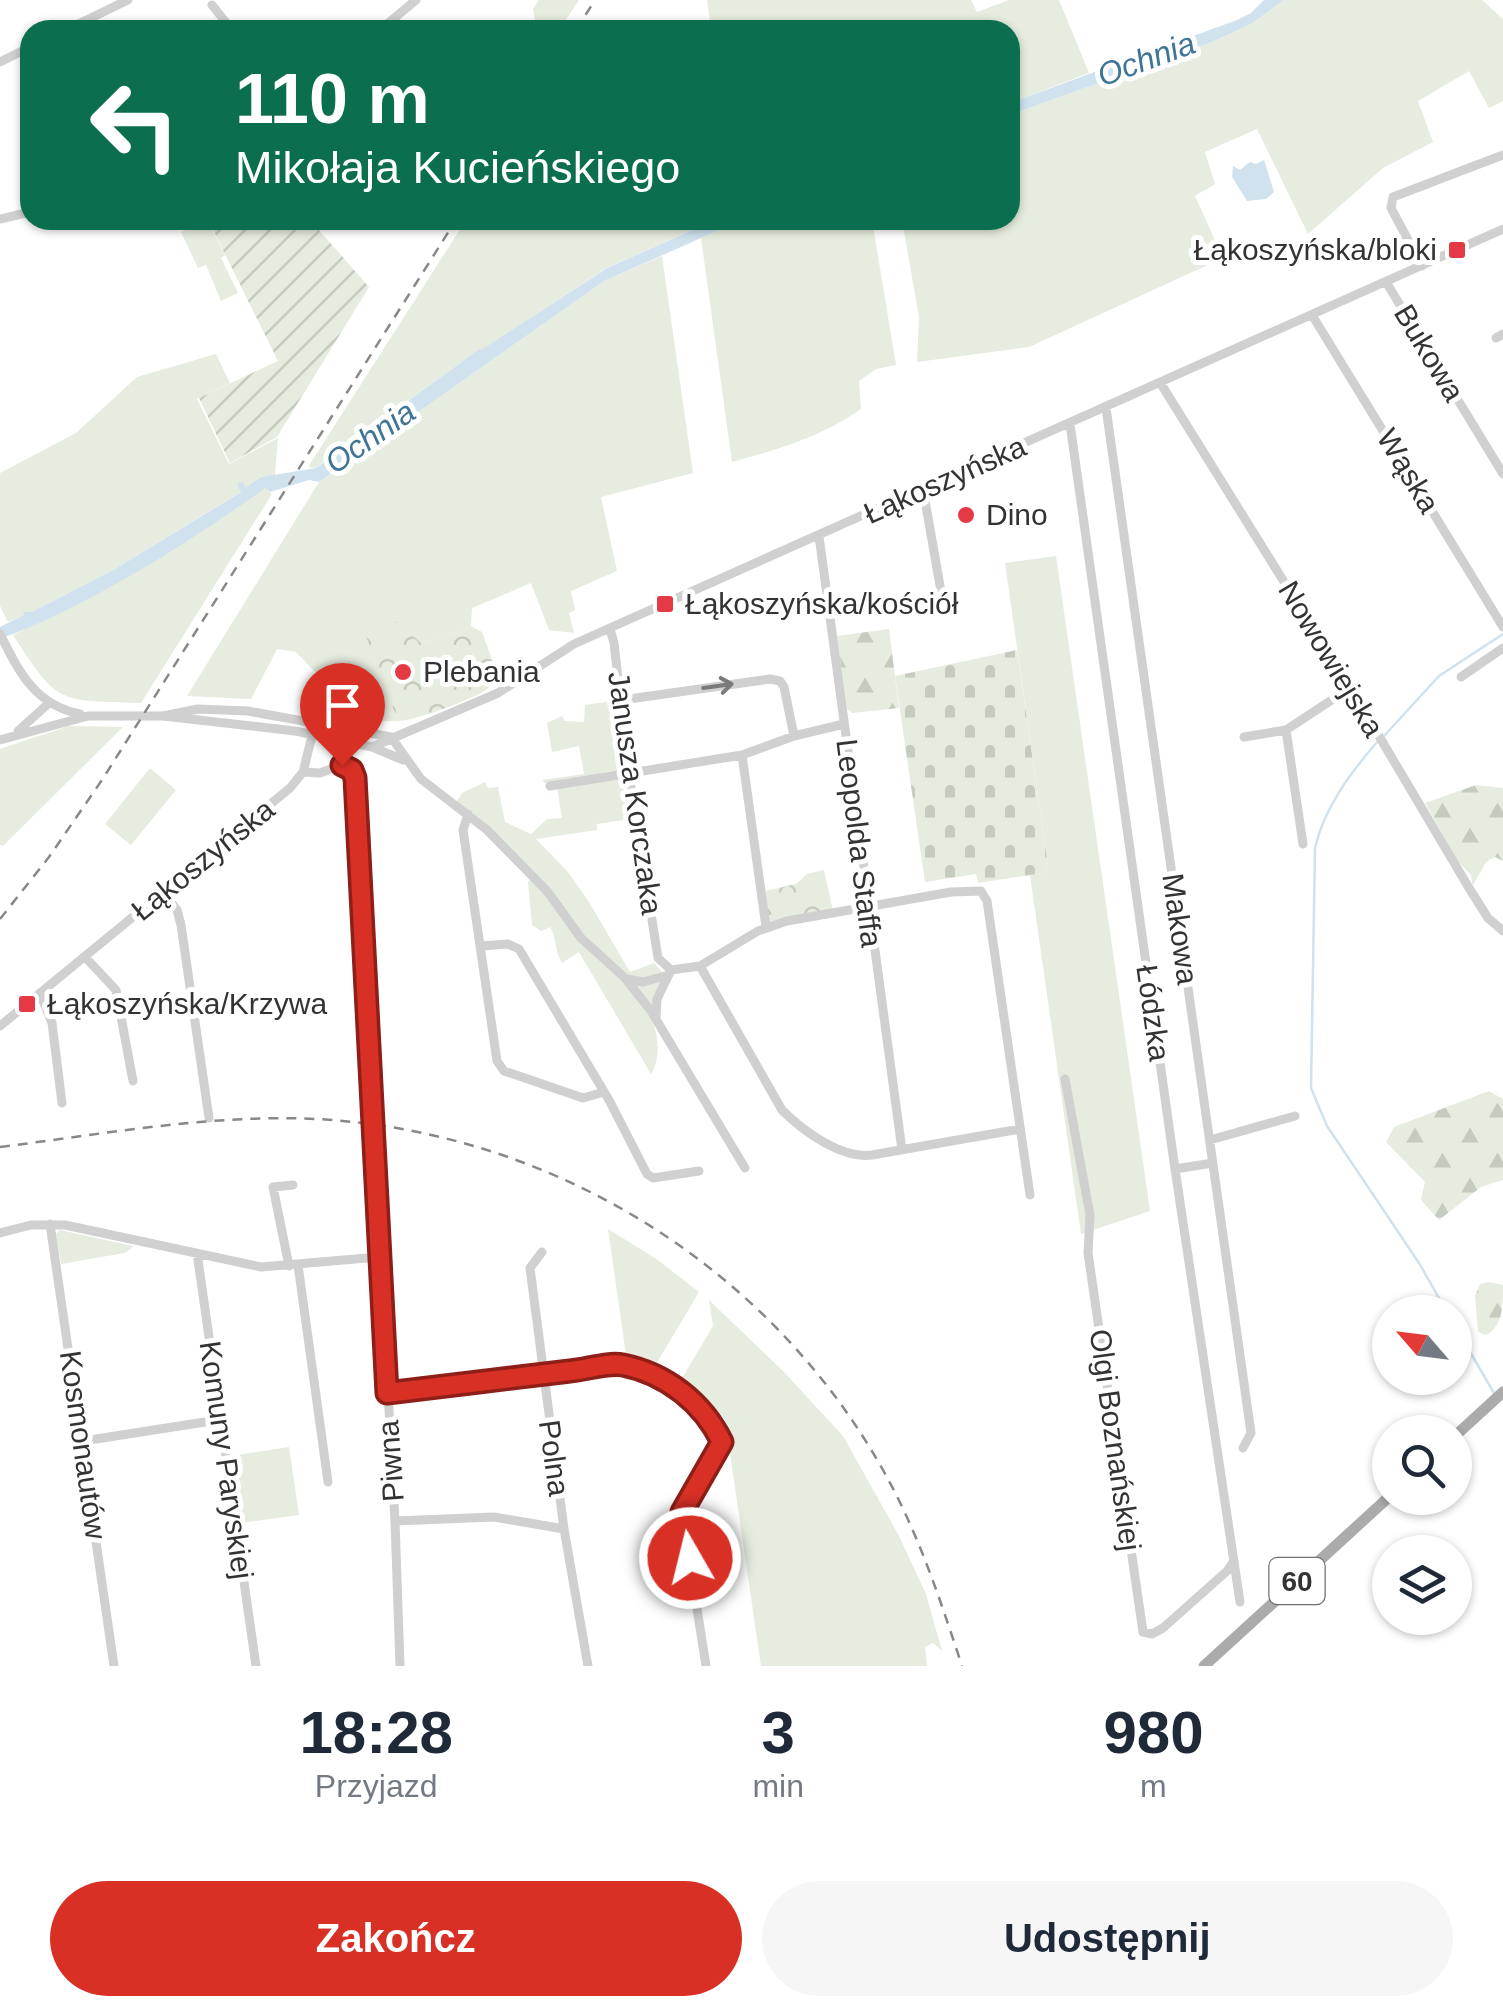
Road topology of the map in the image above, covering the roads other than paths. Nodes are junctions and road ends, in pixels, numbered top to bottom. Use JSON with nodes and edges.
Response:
{"nodes":[{"id":1,"x":128,"y":0,"type":"edge"},
{"id":2,"x":415,"y":0,"type":"edge"},
{"id":3,"x":212,"y":5,"type":"dead end"},
{"id":4,"x":87,"y":20,"type":"edge"},
{"id":5,"x":224,"y":20,"type":"edge"},
{"id":6,"x":392,"y":20,"type":"edge"},
{"id":7,"x":1503,"y":154,"type":"edge"},
{"id":8,"x":1503,"y":229,"type":"edge"},
{"id":9,"x":1422,"y":266,"type":"junction"},
{"id":10,"x":1386,"y":282,"type":"junction"},
{"id":11,"x":1312,"y":315,"type":"junction"},
{"id":12,"x":1160,"y":384,"type":"junction"},
{"id":13,"x":1106,"y":408,"type":"junction"},
{"id":14,"x":1070,"y":424,"type":"junction"},
{"id":15,"x":1503,"y":474,"type":"edge"},
{"id":16,"x":923,"y":489,"type":"junction"},
{"id":17,"x":818,"y":536,"type":"junction"},
{"id":18,"x":946,"y":614,"type":"dead end"},
{"id":19,"x":1503,"y":627,"type":"edge"},
{"id":20,"x":610,"y":628,"type":"junction"},
{"id":21,"x":0,"y":634,"type":"edge"},
{"id":22,"x":1503,"y":648,"type":"edge"},
{"id":23,"x":1461,"y":678,"type":"dead end"},
{"id":24,"x":1350,"y":688,"type":"junction"},
{"id":25,"x":34,"y":692,"type":"junction"},
{"id":26,"x":622,"y":700,"type":"junction"},
{"id":27,"x":50,"y":703,"type":"junction"},
{"id":28,"x":88,"y":716,"type":"junction"},
{"id":29,"x":30,"y":722,"type":"junction"},
{"id":30,"x":844,"y":724,"type":"junction"},
{"id":31,"x":44,"y":726,"type":"junction"},
{"id":32,"x":314,"y":729,"type":"junction"},
{"id":33,"x":1286,"y":730,"type":"junction"},
{"id":34,"x":794,"y":736,"type":"junction"},
{"id":35,"x":391,"y":737,"type":"junction"},
{"id":36,"x":1244,"y":738,"type":"dead end"},
{"id":37,"x":1,"y":740,"type":"edge"},
{"id":38,"x":372,"y":748,"type":"junction"},
{"id":39,"x":394,"y":756,"type":"junction"},
{"id":40,"x":742,"y":756,"type":"junction"},
{"id":41,"x":405,"y":760,"type":"junction"},
{"id":42,"x":304,"y":772,"type":"junction"},
{"id":43,"x":629,"y":774,"type":"junction"},
{"id":44,"x":550,"y":786,"type":"dead end"},
{"id":45,"x":468,"y":814,"type":"junction"},
{"id":46,"x":1303,"y":844,"type":"dead end"},
{"id":47,"x":163,"y":892,"type":"junction"},
{"id":48,"x":867,"y":909,"type":"junction"},
{"id":49,"x":766,"y":928,"type":"junction"},
{"id":50,"x":1503,"y":931,"type":"edge"},
{"id":51,"x":481,"y":946,"type":"junction"},
{"id":52,"x":85,"y":957,"type":"junction"},
{"id":53,"x":700,"y":966,"type":"junction"},
{"id":54,"x":669,"y":973,"type":"junction"},
{"id":55,"x":625,"y":978,"type":"junction"},
{"id":56,"x":40,"y":993,"type":"junction"},
{"id":57,"x":656,"y":1022,"type":"junction"},
{"id":58,"x":0,"y":1026,"type":"edge"},
{"id":59,"x":1065,"y":1078,"type":"dead end"},
{"id":60,"x":133,"y":1081,"type":"dead end"},
{"id":61,"x":604,"y":1092,"type":"junction"},
{"id":62,"x":62,"y":1103,"type":"dead end"},
{"id":63,"x":1296,"y":1116,"type":"dead end"},
{"id":64,"x":208,"y":1118,"type":"dead end"},
{"id":65,"x":1020,"y":1130,"type":"junction"},
{"id":66,"x":1210,"y":1140,"type":"junction"},
{"id":67,"x":902,"y":1150,"type":"junction"},
{"id":68,"x":1213,"y":1163,"type":"junction"},
{"id":69,"x":746,"y":1168,"type":"dead end"},
{"id":70,"x":1174,"y":1169,"type":"junction"},
{"id":71,"x":698,"y":1171,"type":"dead end"},
{"id":72,"x":293,"y":1185,"type":"dead end"},
{"id":73,"x":1030,"y":1195,"type":"dead end"},
{"id":74,"x":50,"y":1224,"type":"junction"},
{"id":75,"x":0,"y":1232,"type":"edge"},
{"id":76,"x":542,"y":1252,"type":"dead end"},
{"id":77,"x":197,"y":1254,"type":"junction"},
{"id":78,"x":379,"y":1257,"type":"junction"},
{"id":79,"x":293,"y":1266,"type":"junction"},
{"id":80,"x":542,"y":1374,"type":"junction"},
{"id":81,"x":1503,"y":1392,"type":"edge"},
{"id":82,"x":387,"y":1393,"type":"junction"},
{"id":83,"x":218,"y":1420,"type":"junction"},
{"id":84,"x":1472,"y":1420,"type":"edge"},
{"id":85,"x":84,"y":1441,"type":"junction"},
{"id":86,"x":1244,"y":1448,"type":"dead end"},
{"id":87,"x":328,"y":1482,"type":"dead end"},
{"id":88,"x":1372,"y":1512,"type":"edge"},
{"id":89,"x":395,"y":1522,"type":"junction"},
{"id":90,"x":564,"y":1529,"type":"junction"},
{"id":91,"x":1234,"y":1561,"type":"junction"},
{"id":92,"x":1240,"y":1602,"type":"dead end"},
{"id":93,"x":114,"y":1666,"type":"edge"},
{"id":94,"x":256,"y":1666,"type":"edge"},
{"id":95,"x":400,"y":1666,"type":"edge"},
{"id":96,"x":588,"y":1666,"type":"edge"},
{"id":97,"x":706,"y":1666,"type":"edge"},
{"id":98,"x":1204,"y":1666,"type":"edge"}],
"edges":[{"from":1,"to":4,"type":"street"},
{"from":2,"to":6,"type":"street"},
{"from":3,"to":5,"type":"street"},
{"from":7,"to":9,"type":"street"},
{"from":8,"to":9,"type":"street","name":"Łąkoszyńska"},
{"from":9,"to":10,"type":"street","name":"Łąkoszyńska"},
{"from":10,"to":11,"type":"street","name":"Łąkoszyńska"},
{"from":10,"to":15,"type":"street","name":"Bukowa"},
{"from":11,"to":12,"type":"street","name":"Łąkoszyńska"},
{"from":11,"to":19,"type":"street","name":"Wąska"},
{"from":12,"to":13,"type":"street","name":"Łąkoszyńska"},
{"from":12,"to":24,"type":"street","name":"Nowowiejska"},
{"from":13,"to":14,"type":"street","name":"Łąkoszyńska"},
{"from":13,"to":66,"type":"street","name":"Makowa"},
{"from":14,"to":16,"type":"street","name":"Łąkoszyńska"},
{"from":14,"to":70,"type":"street","name":"Łódzka"},
{"from":16,"to":17,"type":"street","name":"Łąkoszyńska"},
{"from":16,"to":18,"type":"street"},
{"from":17,"to":20,"type":"street","name":"Łąkoszyńska"},
{"from":17,"to":30,"type":"street","name":"Leopolda Staffa"},
{"from":20,"to":26,"type":"street","name":"Janusza Korczaka"},
{"from":20,"to":35,"type":"street","name":"Łąkoszyńska"},
{"from":21,"to":25,"type":"street"},
{"from":22,"to":23,"type":"street"},
{"from":24,"to":33,"type":"street"},
{"from":24,"to":50,"type":"street","name":"Nowowiejska"},
{"from":25,"to":27,"type":"street"},
{"from":25,"to":29,"type":"street"},
{"from":26,"to":34,"type":"street","one_way":true},
{"from":26,"to":43,"type":"street","name":"Janusza Korczaka"},
{"from":27,"to":28,"type":"street"},
{"from":27,"to":29,"type":"street"},
{"from":27,"to":31,"type":"street"},
{"from":28,"to":31,"type":"street"},
{"from":28,"to":32,"type":"street"},
{"from":29,"to":37,"type":"street"},
{"from":30,"to":34,"type":"street"},
{"from":30,"to":48,"type":"street","name":"Leopolda Staffa"},
{"from":31,"to":37,"type":"street"},
{"from":32,"to":35,"type":"street"},
{"from":32,"to":38,"type":"street"},
{"from":32,"to":42,"type":"street"},
{"from":33,"to":36,"type":"street"},
{"from":33,"to":46,"type":"street"},
{"from":34,"to":40,"type":"street"},
{"from":35,"to":38,"type":"street","name":"Łąkoszyńska"},
{"from":35,"to":39,"type":"street"},
{"from":35,"to":41,"type":"street"},
{"from":38,"to":39,"type":"street"},
{"from":39,"to":41,"type":"street"},
{"from":40,"to":43,"type":"street"},
{"from":40,"to":49,"type":"street"},
{"from":41,"to":45,"type":"street"},
{"from":42,"to":47,"type":"street","name":"Łąkoszyńska"},
{"from":42,"to":78,"type":"street","name":"Piwna"},
{"from":43,"to":44,"type":"street"},
{"from":43,"to":54,"type":"street","name":"Janusza Korczaka"},
{"from":45,"to":51,"type":"street"},
{"from":45,"to":55,"type":"street"},
{"from":47,"to":52,"type":"street","name":"Łąkoszyńska"},
{"from":47,"to":64,"type":"street"},
{"from":48,"to":49,"type":"street"},
{"from":48,"to":65,"type":"street"},
{"from":48,"to":67,"type":"street","name":"Leopolda Staffa"},
{"from":49,"to":53,"type":"street"},
{"from":51,"to":61,"type":"street"},
{"from":51,"to":61,"type":"street"},
{"from":52,"to":56,"type":"street","name":"Łąkoszyńska"},
{"from":52,"to":60,"type":"street"},
{"from":53,"to":54,"type":"street"},
{"from":53,"to":67,"type":"street"},
{"from":54,"to":55,"type":"street"},
{"from":54,"to":57,"type":"street"},
{"from":55,"to":57,"type":"street"},
{"from":56,"to":58,"type":"street","name":"Łąkoszyńska"},
{"from":56,"to":62,"type":"street"},
{"from":57,"to":69,"type":"street"},
{"from":59,"to":91,"type":"street","name":"Olgi Boznańskiej"},
{"from":61,"to":71,"type":"street"},
{"from":63,"to":66,"type":"street"},
{"from":65,"to":67,"type":"street"},
{"from":65,"to":73,"type":"street"},
{"from":66,"to":68,"type":"street","name":"Makowa"},
{"from":68,"to":70,"type":"street"},
{"from":68,"to":86,"type":"street","name":"Makowa"},
{"from":70,"to":91,"type":"street","name":"Łódzka"},
{"from":72,"to":79,"type":"street"},
{"from":74,"to":75,"type":"street"},
{"from":74,"to":77,"type":"street"},
{"from":74,"to":85,"type":"street","name":"Kosmonautów"},
{"from":76,"to":80,"type":"street","name":"Polna"},
{"from":77,"to":79,"type":"street"},
{"from":77,"to":83,"type":"street","name":"Komuny Paryskiej"},
{"from":78,"to":79,"type":"street"},
{"from":78,"to":82,"type":"street","name":"Piwna"},
{"from":79,"to":87,"type":"street"},
{"from":80,"to":82,"type":"street"},
{"from":80,"to":90,"type":"street","name":"Polna"},
{"from":80,"to":97,"type":"street"},
{"from":81,"to":84,"type":"main road"},
{"from":82,"to":89,"type":"street","name":"Piwna"},
{"from":83,"to":85,"type":"street"},
{"from":83,"to":94,"type":"street","name":"Komuny Paryskiej"},
{"from":85,"to":93,"type":"street","name":"Kosmonautów"},
{"from":88,"to":98,"type":"main road","number":"60"},
{"from":89,"to":90,"type":"street"},
{"from":89,"to":95,"type":"street","name":"Piwna"},
{"from":90,"to":96,"type":"street","name":"Polna"},
{"from":91,"to":92,"type":"street","name":"Łódzka"}]}
